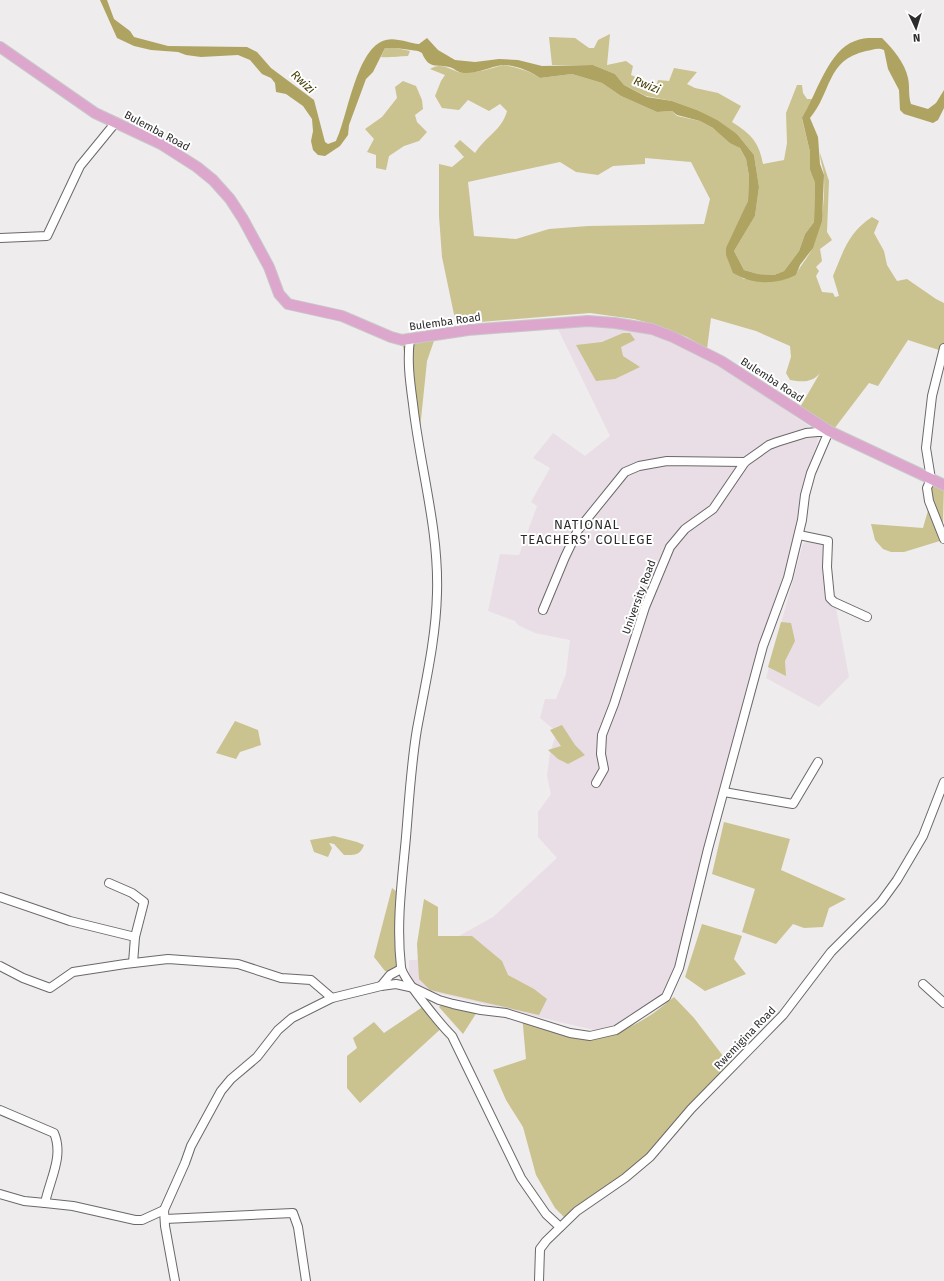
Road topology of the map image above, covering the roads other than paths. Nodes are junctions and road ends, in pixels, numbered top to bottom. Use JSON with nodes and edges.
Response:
{"nodes":[{"id":1,"x":0,"y":47,"type":"edge"},
{"id":2,"x":116,"y":122,"type":"junction"},
{"id":3,"x":0,"y":238,"type":"edge"},
{"id":4,"x":410,"y":339,"type":"junction"},
{"id":5,"x":944,"y":348,"type":"edge"},
{"id":6,"x":829,"y":431,"type":"junction"},
{"id":7,"x":745,"y":462,"type":"junction"},
{"id":8,"x":931,"y":479,"type":"junction"},
{"id":9,"x":944,"y":485,"type":"edge"},
{"id":10,"x":799,"y":535,"type":"junction"},
{"id":11,"x":944,"y":539,"type":"edge"},
{"id":12,"x":543,"y":610,"type":"dead end"},
{"id":13,"x":867,"y":617,"type":"dead end"},
{"id":14,"x":818,"y":762,"type":"dead end"},
{"id":15,"x":944,"y":782,"type":"edge"},
{"id":16,"x":596,"y":783,"type":"dead end"},
{"id":17,"x":724,"y":792,"type":"junction"},
{"id":18,"x":109,"y":883,"type":"dead end"},
{"id":19,"x":0,"y":897,"type":"edge"},
{"id":20,"x":135,"y":937,"type":"junction"},
{"id":21,"x":133,"y":963,"type":"junction"},
{"id":22,"x":0,"y":966,"type":"edge"},
{"id":23,"x":401,"y":969,"type":"junction"},
{"id":24,"x":923,"y":984,"type":"dead end"},
{"id":25,"x":381,"y":986,"type":"junction"},
{"id":26,"x":414,"y":988,"type":"junction"},
{"id":27,"x":332,"y":998,"type":"junction"},
{"id":28,"x":944,"y":1003,"type":"edge"},
{"id":29,"x":0,"y":1110,"type":"edge"},
{"id":30,"x":0,"y":1194,"type":"edge"},
{"id":31,"x":45,"y":1203,"type":"junction"},
{"id":32,"x":164,"y":1214,"type":"junction"},
{"id":33,"x":560,"y":1227,"type":"junction"},
{"id":34,"x":175,"y":1281,"type":"edge"},
{"id":35,"x":306,"y":1281,"type":"edge"},
{"id":36,"x":538,"y":1281,"type":"edge"}],
"edges":[{"from":1,"to":2,"type":"main road","name":"Bulemba Road"},
{"from":2,"to":3,"type":"street"},
{"from":2,"to":4,"type":"main road","name":"Bulemba Road"},
{"from":4,"to":6,"type":"main road","name":"Bulemba Road"},
{"from":4,"to":23,"type":"street"},
{"from":5,"to":8,"type":"street"},
{"from":6,"to":7,"type":"street","name":"University Road"},
{"from":6,"to":8,"type":"main road","name":"Bulemba Road"},
{"from":6,"to":10,"type":"street"},
{"from":7,"to":12,"type":"street"},
{"from":7,"to":16,"type":"street","name":"University Road"},
{"from":8,"to":9,"type":"main road","name":"Bulemba Road"},
{"from":8,"to":11,"type":"street"},
{"from":10,"to":13,"type":"street"},
{"from":10,"to":17,"type":"street"},
{"from":14,"to":17,"type":"street"},
{"from":15,"to":33,"type":"street","name":"Rwemigina Road"},
{"from":17,"to":26,"type":"street"},
{"from":18,"to":20,"type":"street"},
{"from":19,"to":20,"type":"street"},
{"from":20,"to":21,"type":"street"},
{"from":21,"to":22,"type":"street"},
{"from":21,"to":27,"type":"street"},
{"from":23,"to":25,"type":"street"},
{"from":23,"to":26,"type":"street"},
{"from":24,"to":28,"type":"street"},
{"from":25,"to":26,"type":"street"},
{"from":25,"to":27,"type":"street"},
{"from":26,"to":33,"type":"street"},
{"from":27,"to":32,"type":"street"},
{"from":29,"to":31,"type":"street"},
{"from":30,"to":31,"type":"street"},
{"from":31,"to":32,"type":"street"},
{"from":32,"to":34,"type":"street"},
{"from":32,"to":35,"type":"street"},
{"from":33,"to":36,"type":"street","name":"Rwemigina Road"}]}
